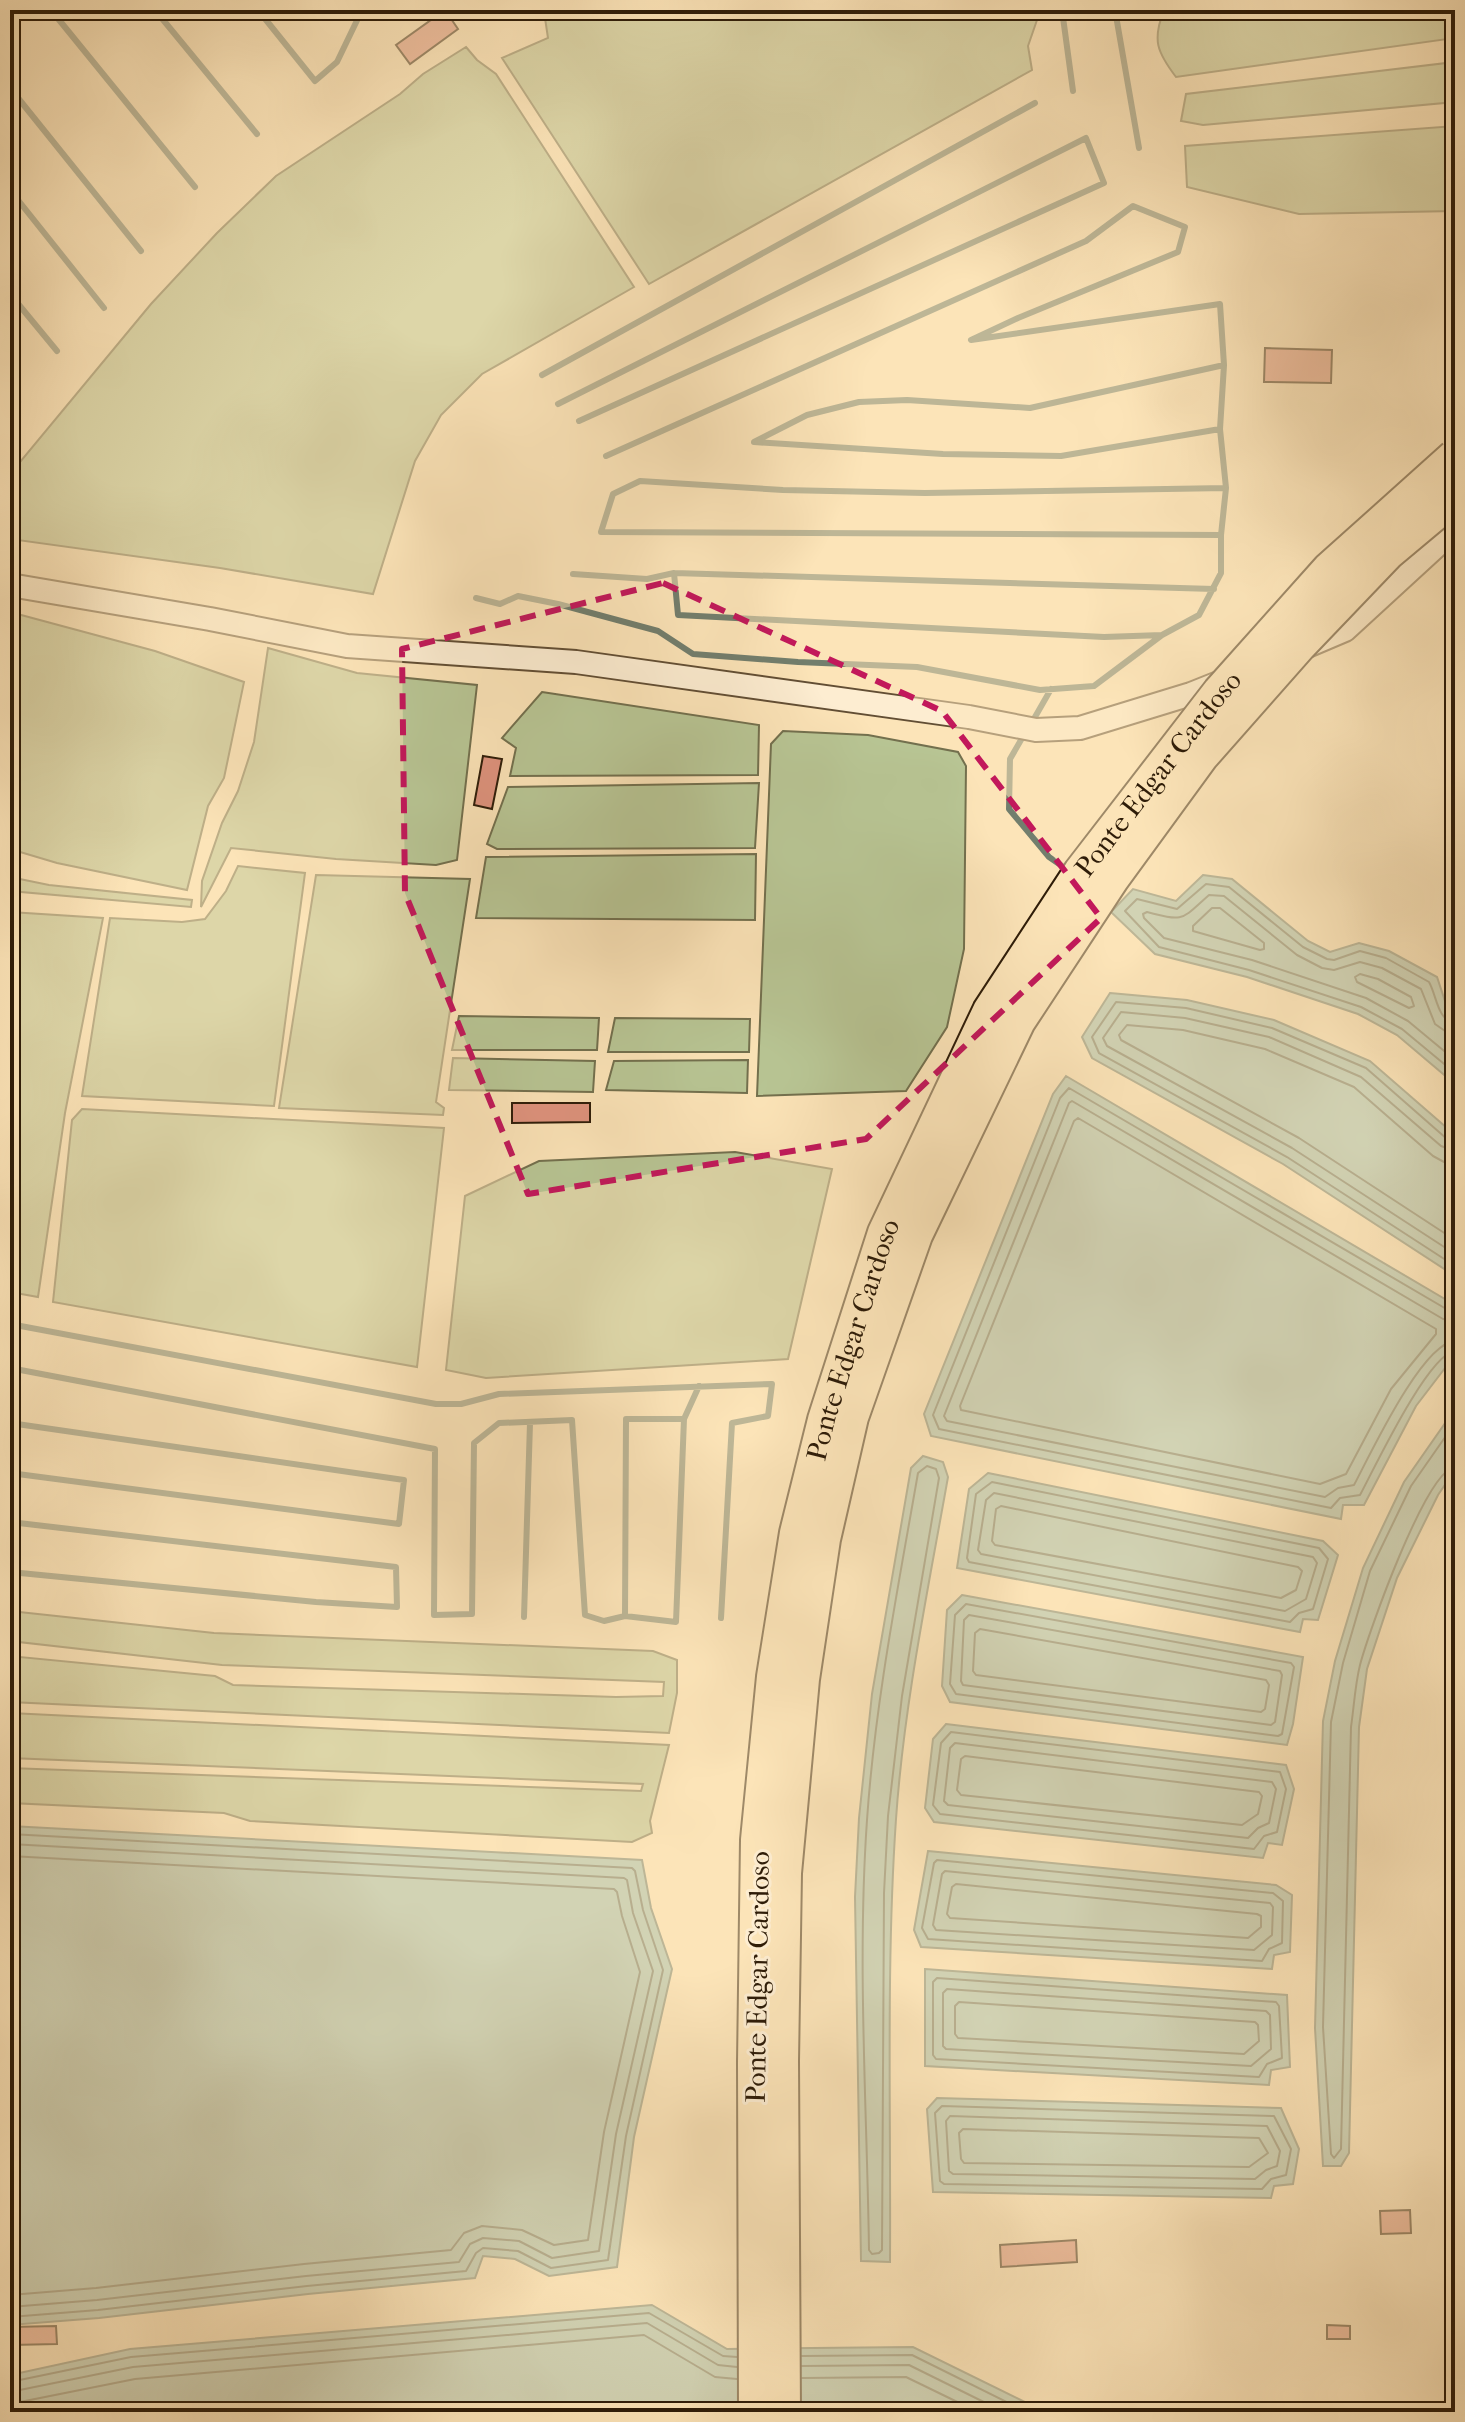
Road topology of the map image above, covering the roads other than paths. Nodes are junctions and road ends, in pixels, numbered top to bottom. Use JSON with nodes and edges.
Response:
{"nodes":[{"id":1,"x":1455,"y":457,"type":"edge"},
{"id":2,"x":1455,"y":496,"type":"edge"},
{"id":3,"x":1455,"y":529,"type":"edge"},
{"id":4,"x":10,"y":585,"type":"edge"},
{"id":5,"x":756,"y":2412,"type":"edge"},
{"id":6,"x":783,"y":2412,"type":"edge"}],
"edges":[{"from":1,"to":5,"type":"main road","name":"Ponte Edgar Cardoso","bridge":true},
{"from":2,"to":6,"type":"main road","name":"Ponte Edgar Cardoso","bridge":true},
{"from":3,"to":4,"type":"street"}]}
